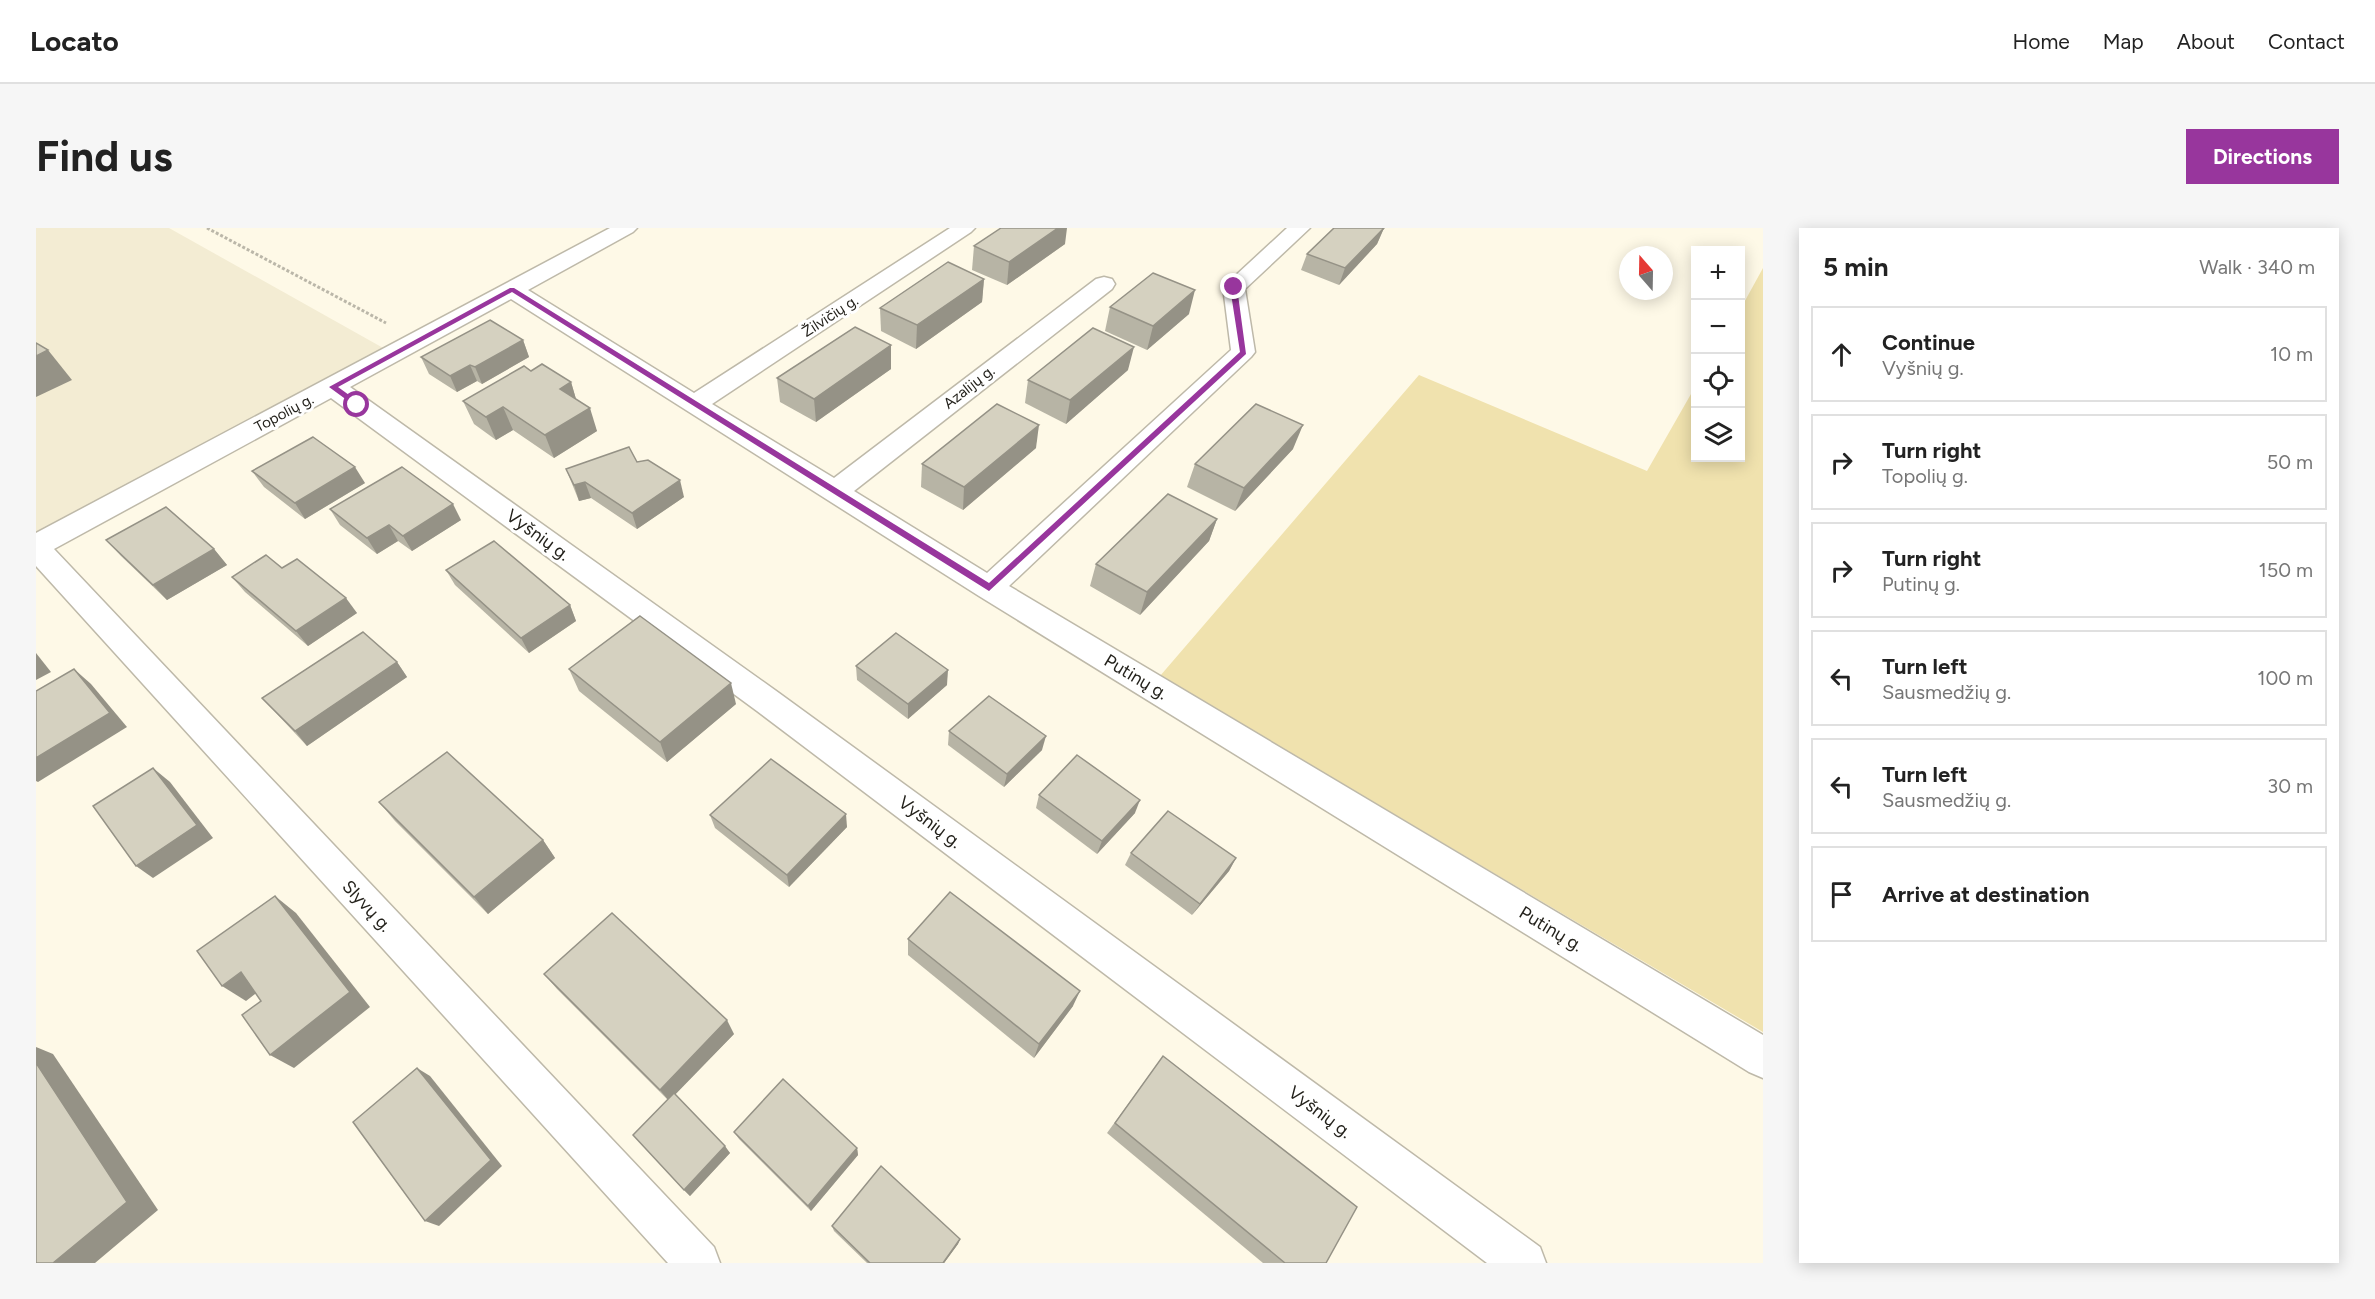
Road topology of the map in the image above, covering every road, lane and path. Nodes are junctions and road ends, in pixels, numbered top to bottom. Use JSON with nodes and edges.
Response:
{"nodes":[{"id":1,"x":207,"y":228,"type":"edge"},
{"id":2,"x":626,"y":228,"type":"edge"},
{"id":3,"x":964,"y":228,"type":"edge"},
{"id":4,"x":1299,"y":228,"type":"edge"},
{"id":5,"x":1104,"y":284,"type":"dead end"},
{"id":6,"x":512,"y":290,"type":"junction"},
{"id":7,"x":419,"y":340,"type":"junction"},
{"id":8,"x":333,"y":387,"type":"junction"},
{"id":9,"x":694,"y":404,"type":"junction"},
{"id":10,"x":835,"y":491,"type":"junction"},
{"id":11,"x":36,"y":547,"type":"edge"},
{"id":12,"x":989,"y":588,"type":"junction"},
{"id":13,"x":1763,"y":1058,"type":"edge"},
{"id":14,"x":698,"y":1263,"type":"edge"},
{"id":15,"x":1524,"y":1263,"type":"edge"}],
"edges":[{"from":1,"to":7,"type":"path"},
{"from":2,"to":6,"type":"street","name":"Topolių g."},
{"from":3,"to":9,"type":"street","name":"Žilvičių g."},
{"from":4,"to":12,"type":"street"},
{"from":5,"to":10,"type":"street","name":"Azalijų g."},
{"from":6,"to":7,"type":"street","name":"Topolių g."},
{"from":6,"to":9,"type":"street","name":"Putinų g."},
{"from":7,"to":8,"type":"street","name":"Topolių g."},
{"from":8,"to":11,"type":"street","name":"Topolių g."},
{"from":8,"to":15,"type":"street","name":"Vyšnių g."},
{"from":9,"to":10,"type":"street","name":"Putinų g."},
{"from":10,"to":12,"type":"street","name":"Putinų g."},
{"from":11,"to":14,"type":"street","name":"Slyvų g."},
{"from":12,"to":13,"type":"street","name":"Putinų g."}]}
